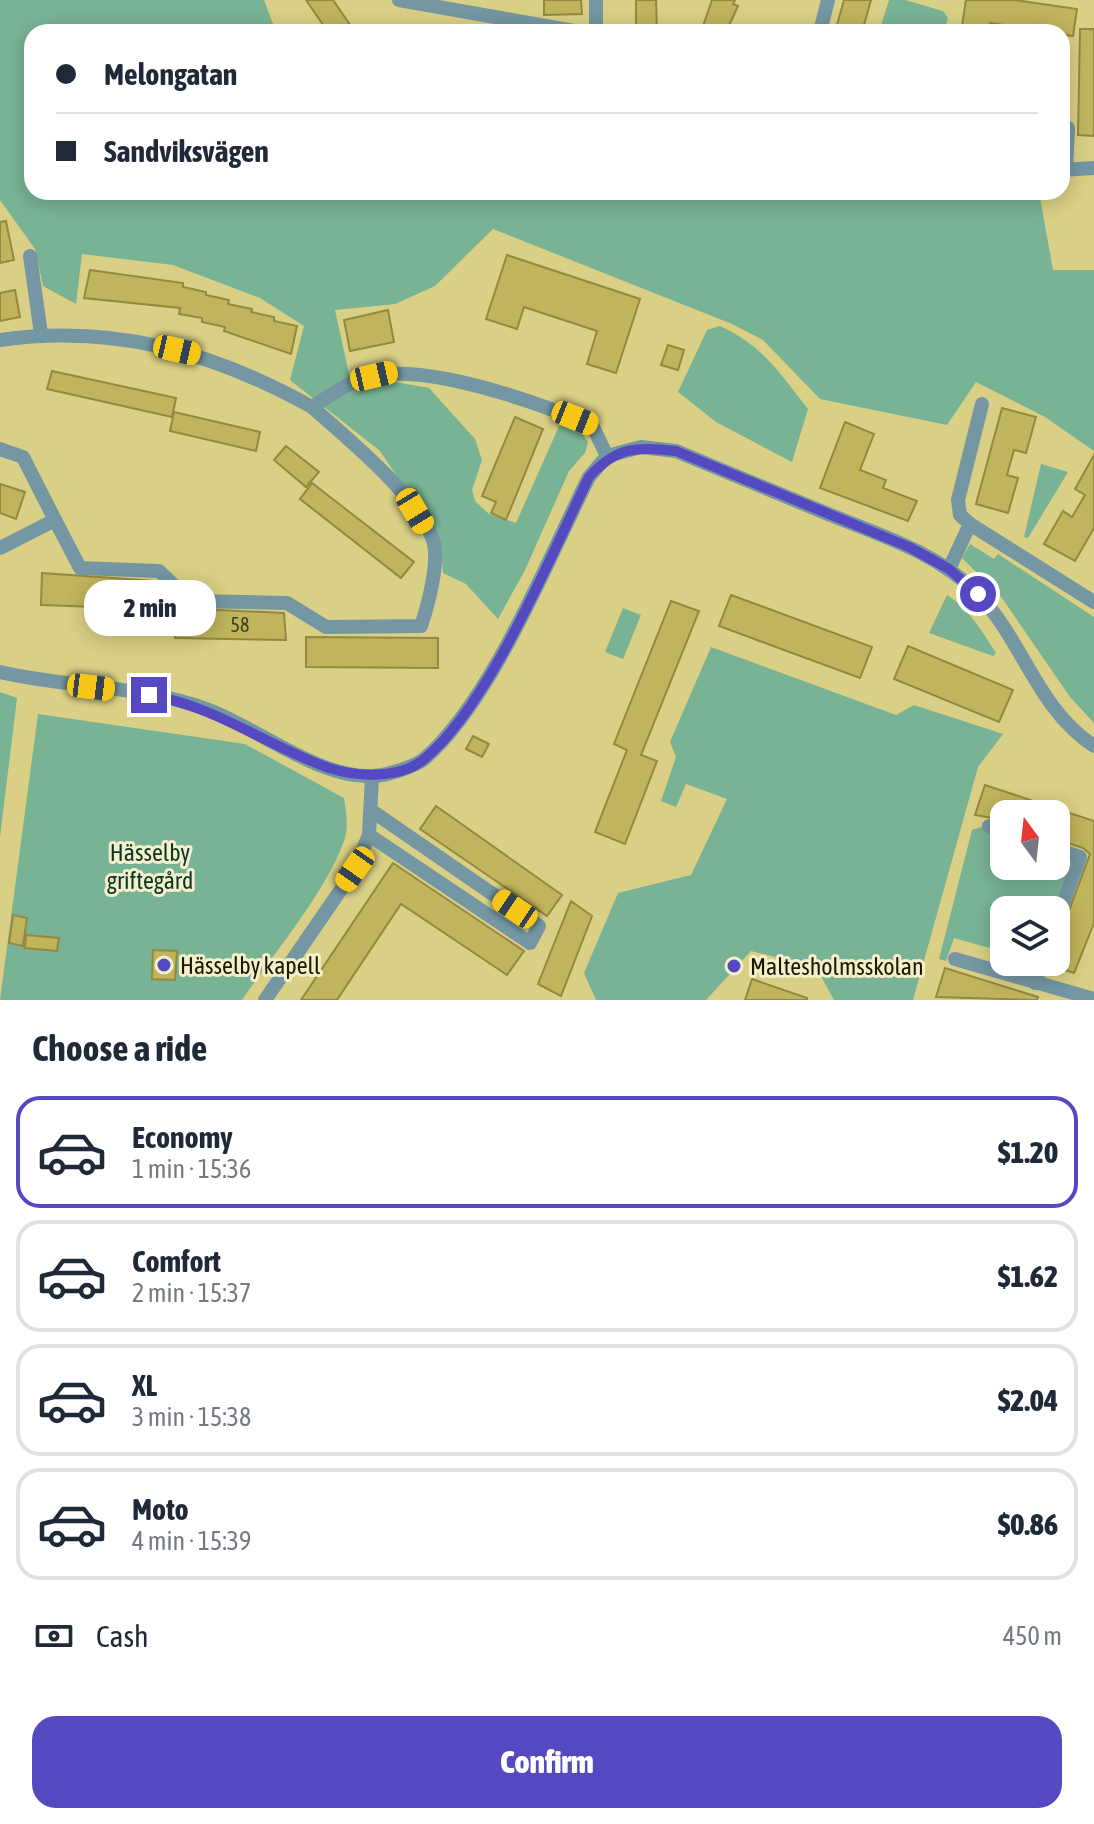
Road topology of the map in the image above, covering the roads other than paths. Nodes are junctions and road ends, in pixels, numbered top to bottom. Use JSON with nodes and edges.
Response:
{"nodes":[{"id":1,"x":399,"y":0,"type":"edge"},
{"id":2,"x":596,"y":0,"type":"edge"},
{"id":3,"x":828,"y":0,"type":"edge"},
{"id":4,"x":449,"y":6,"type":"edge"},
{"id":5,"x":540,"y":24,"type":"edge"},
{"id":6,"x":596,"y":24,"type":"edge"},
{"id":7,"x":822,"y":24,"type":"edge"},
{"id":8,"x":1094,"y":168,"type":"edge"},
{"id":9,"x":1070,"y":170,"type":"edge"},
{"id":10,"x":30,"y":256,"type":"dead end"},
{"id":11,"x":41,"y":334,"type":"junction"},
{"id":12,"x":0,"y":340,"type":"edge"},
{"id":13,"x":982,"y":404,"type":"dead end"},
{"id":14,"x":312,"y":407,"type":"junction"},
{"id":15,"x":0,"y":449,"type":"edge"},
{"id":16,"x":607,"y":456,"type":"junction"},
{"id":17,"x":55,"y":520,"type":"junction"},
{"id":18,"x":970,"y":524,"type":"junction"},
{"id":19,"x":0,"y":548,"type":"edge"},
{"id":20,"x":949,"y":569,"type":"junction"},
{"id":21,"x":1092,"y":596,"type":"edge"},
{"id":22,"x":0,"y":672,"type":"edge"},
{"id":23,"x":1094,"y":746,"type":"edge"},
{"id":24,"x":372,"y":776,"type":"junction"},
{"id":25,"x":372,"y":811,"type":"junction"},
{"id":26,"x":369,"y":835,"type":"junction"},
{"id":27,"x":1070,"y":854,"type":"edge"},
{"id":28,"x":1066,"y":896,"type":"edge"},
{"id":29,"x":955,"y":959,"type":"dead end"},
{"id":30,"x":1037,"y":976,"type":"edge"},
{"id":31,"x":1035,"y":983,"type":"junction"},
{"id":32,"x":1094,"y":999,"type":"edge"},
{"id":33,"x":266,"y":1000,"type":"edge"}],
"edges":[{"from":1,"to":4,"type":"street"},
{"from":2,"to":6,"type":"street"},
{"from":3,"to":7,"type":"street"},
{"from":4,"to":5,"type":"street"},
{"from":8,"to":9,"type":"street"},
{"from":10,"to":11,"type":"street"},
{"from":11,"to":12,"type":"street"},
{"from":11,"to":14,"type":"street"},
{"from":13,"to":18,"type":"street"},
{"from":14,"to":16,"type":"street"},
{"from":14,"to":17,"type":"street"},
{"from":15,"to":17,"type":"street"},
{"from":16,"to":20,"type":"street"},
{"from":16,"to":24,"type":"street"},
{"from":17,"to":19,"type":"street"},
{"from":18,"to":20,"type":"street"},
{"from":18,"to":21,"type":"street"},
{"from":20,"to":23,"type":"street"},
{"from":22,"to":24,"type":"street"},
{"from":24,"to":25,"type":"street"},
{"from":25,"to":26,"type":"street"},
{"from":25,"to":26,"type":"street"},
{"from":26,"to":33,"type":"street"},
{"from":27,"to":28,"type":"street"},
{"from":29,"to":31,"type":"street"},
{"from":30,"to":31,"type":"street"},
{"from":31,"to":32,"type":"street"}]}
